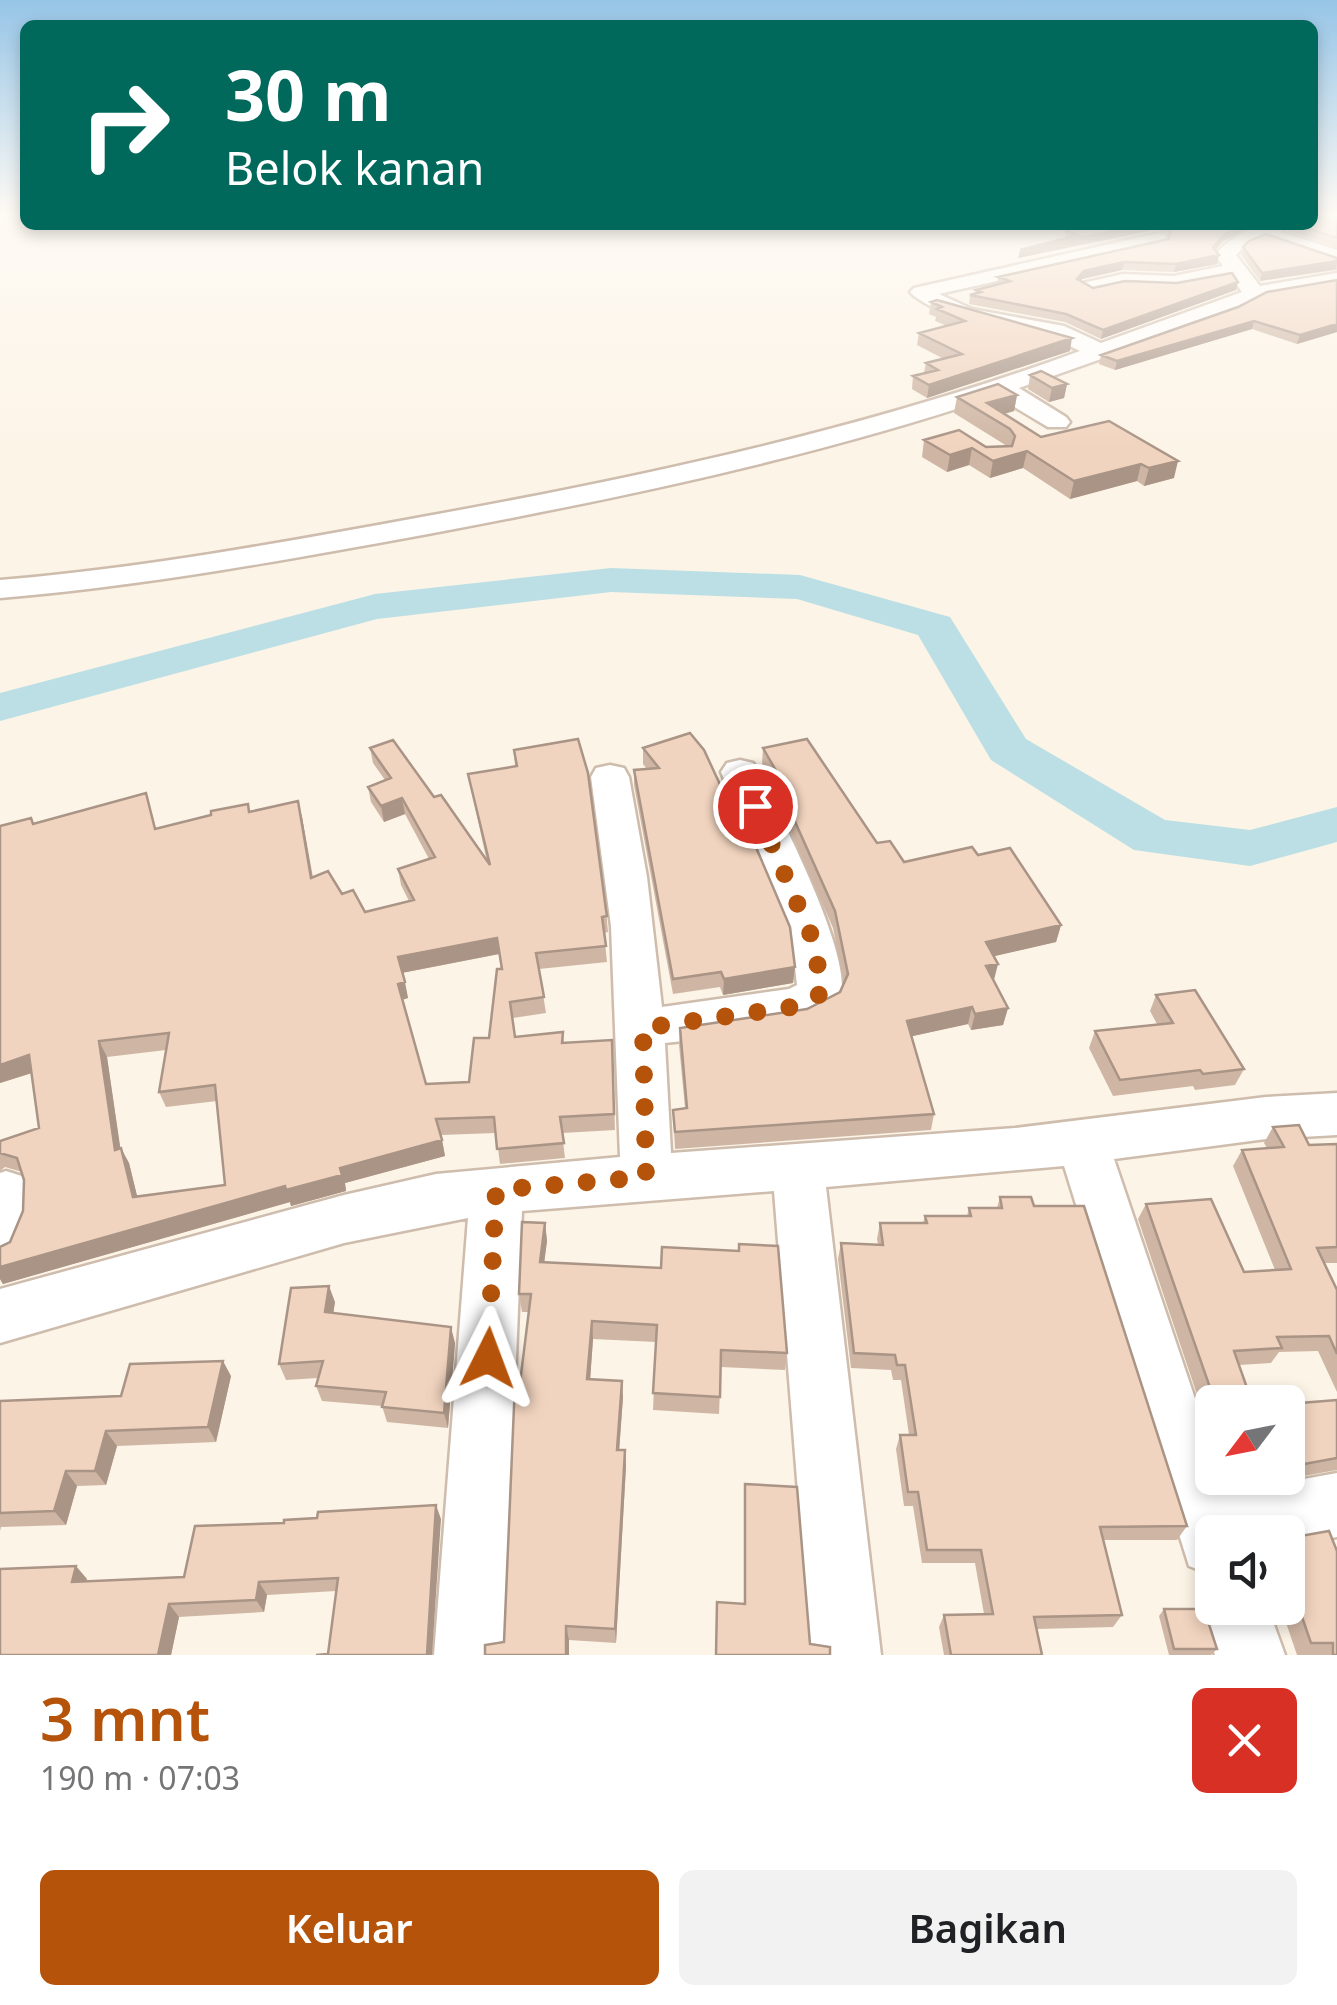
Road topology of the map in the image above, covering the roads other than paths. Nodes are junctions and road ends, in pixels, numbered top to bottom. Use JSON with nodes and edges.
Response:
{"nodes":[{"id":1,"x":920,"y":292,"type":"edge"},
{"id":2,"x":1102,"y":292,"type":"edge"},
{"id":3,"x":1253,"y":292,"type":"edge"},
{"id":4,"x":1173,"y":324,"type":"junction"},
{"id":5,"x":1101,"y":352,"type":"junction"},
{"id":6,"x":1002,"y":388,"type":"junction"},
{"id":7,"x":924,"y":410,"type":"junction"},
{"id":8,"x":1057,"y":422,"type":"dead end"},
{"id":9,"x":960,"y":432,"type":"edge"},
{"id":10,"x":0,"y":589,"type":"edge"},
{"id":11,"x":740,"y":772,"type":"dead end"},
{"id":12,"x":610,"y":777,"type":"dead end"},
{"id":13,"x":643,"y":1028,"type":"junction"},
{"id":14,"x":1337,"y":1114,"type":"edge"},
{"id":15,"x":1082,"y":1141,"type":"junction"},
{"id":16,"x":798,"y":1166,"type":"junction"},
{"id":17,"x":646,"y":1177,"type":"junction"},
{"id":18,"x":496,"y":1190,"type":"junction"},
{"id":19,"x":0,"y":1316,"type":"edge"},
{"id":20,"x":1337,"y":1506,"type":"edge"},
{"id":21,"x":1203,"y":1515,"type":"edge"},
{"id":22,"x":1299,"y":1515,"type":"edge"},
{"id":23,"x":1240,"y":1625,"type":"edge"},
{"id":24,"x":469,"y":1655,"type":"edge"},
{"id":25,"x":846,"y":1655,"type":"edge"},
{"id":26,"x":1250,"y":1655,"type":"edge"}],
"edges":[{"from":1,"to":5,"type":"street"},
{"from":2,"to":4,"type":"street"},
{"from":3,"to":4,"type":"street"},
{"from":4,"to":5,"type":"street"},
{"from":5,"to":6,"type":"street"},
{"from":6,"to":7,"type":"street"},
{"from":6,"to":8,"type":"street"},
{"from":7,"to":9,"type":"street"},
{"from":7,"to":10,"type":"street"},
{"from":11,"to":13,"type":"street"},
{"from":12,"to":13,"type":"street"},
{"from":13,"to":17,"type":"street"},
{"from":14,"to":15,"type":"street"},
{"from":15,"to":16,"type":"street"},
{"from":15,"to":21,"type":"street"},
{"from":16,"to":17,"type":"street"},
{"from":16,"to":25,"type":"street"},
{"from":17,"to":18,"type":"street"},
{"from":18,"to":19,"type":"street"},
{"from":18,"to":24,"type":"street"},
{"from":20,"to":22,"type":"street"},
{"from":23,"to":26,"type":"street"}]}
